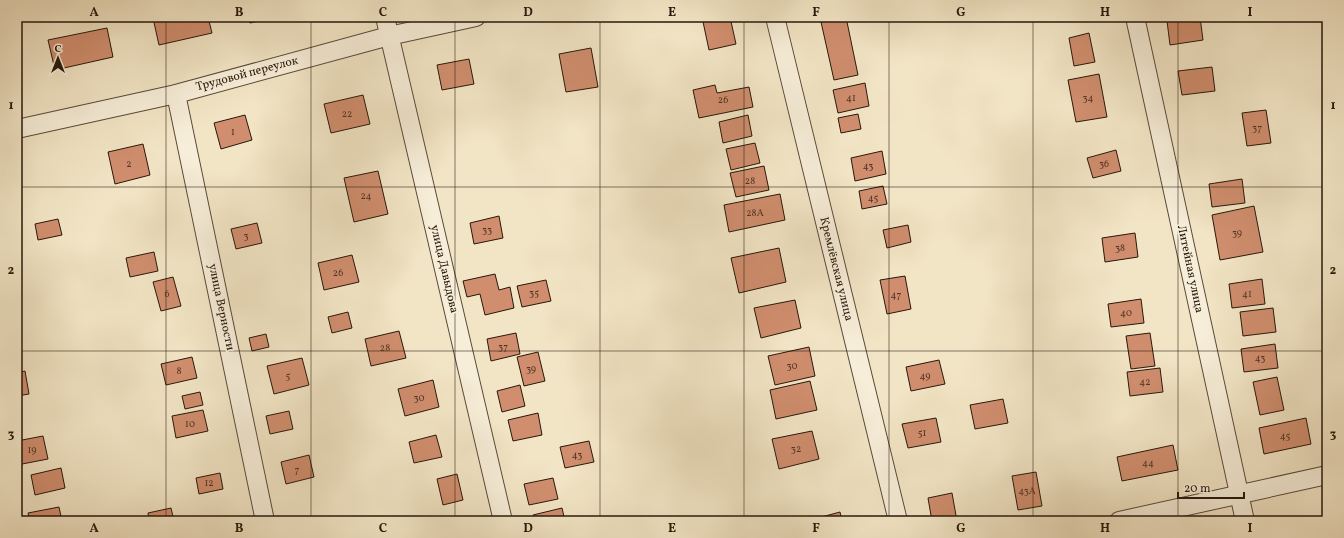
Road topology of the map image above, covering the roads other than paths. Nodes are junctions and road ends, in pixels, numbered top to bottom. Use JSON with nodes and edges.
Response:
{"nodes":[{"id":1,"x":385,"y":17,"type":"edge"},
{"id":2,"x":476,"y":17,"type":"edge"},
{"id":3,"x":775,"y":17,"type":"edge"},
{"id":4,"x":1135,"y":17,"type":"edge"},
{"id":5,"x":389,"y":36,"type":"junction"},
{"id":6,"x":176,"y":94,"type":"junction"},
{"id":7,"x":17,"y":129,"type":"edge"},
{"id":8,"x":1327,"y":475,"type":"edge"},
{"id":9,"x":1239,"y":494,"type":"junction"},
{"id":10,"x":265,"y":521,"type":"edge"},
{"id":11,"x":503,"y":521,"type":"edge"},
{"id":12,"x":898,"y":521,"type":"edge"},
{"id":13,"x":1119,"y":521,"type":"edge"},
{"id":14,"x":1245,"y":521,"type":"edge"}],
"edges":[{"from":1,"to":5,"type":"street","name":"улица Давыдова"},
{"from":2,"to":5,"type":"street","name":"Трудовой переулок"},
{"from":3,"to":12,"type":"street","name":"Кремлёвская улица"},
{"from":4,"to":9,"type":"street","name":"Литейная улица"},
{"from":5,"to":6,"type":"street","name":"Трудовой переулок"},
{"from":5,"to":11,"type":"street","name":"улица Давыдова"},
{"from":6,"to":7,"type":"street","name":"Трудовой переулок"},
{"from":6,"to":10,"type":"street","name":"улица Верности"},
{"from":8,"to":9,"type":"street"},
{"from":9,"to":13,"type":"street"},
{"from":9,"to":14,"type":"street","name":"Литейная улица"}]}
